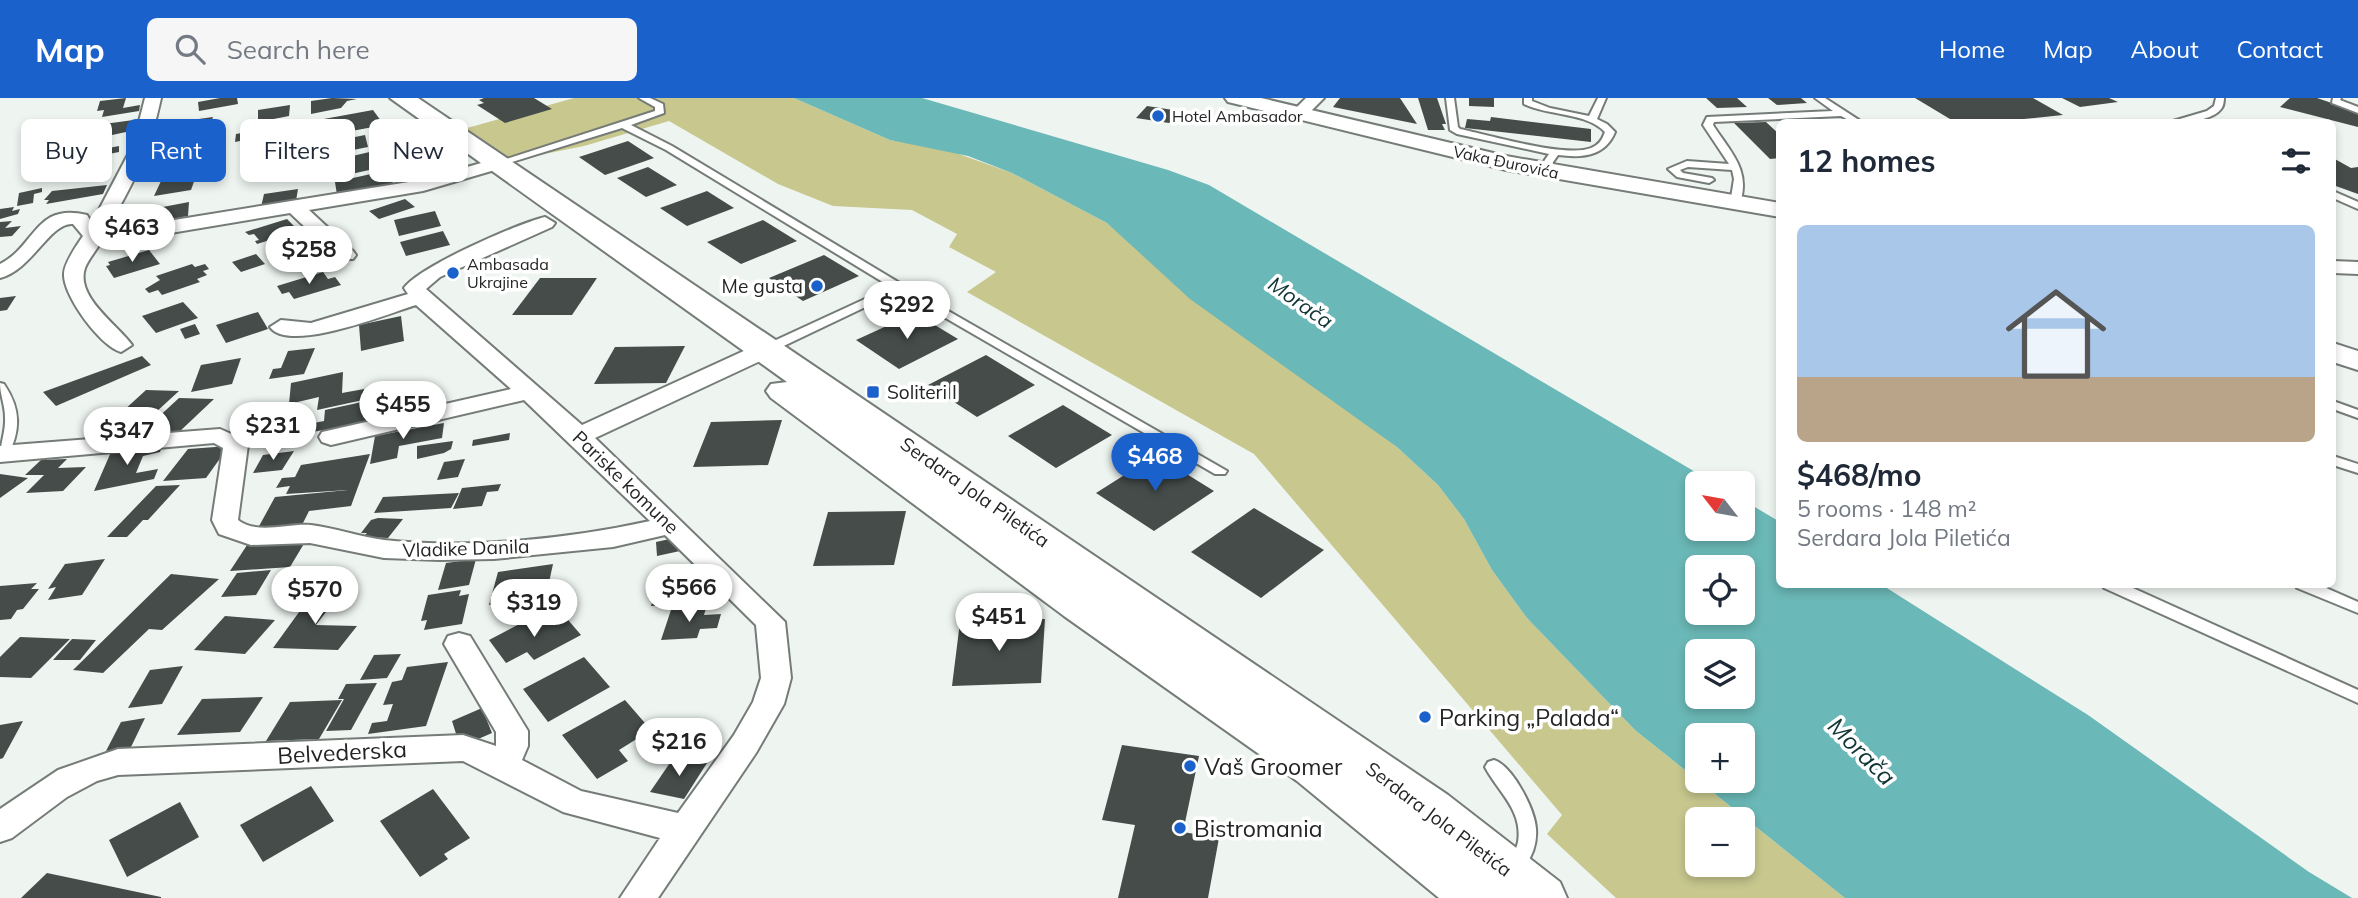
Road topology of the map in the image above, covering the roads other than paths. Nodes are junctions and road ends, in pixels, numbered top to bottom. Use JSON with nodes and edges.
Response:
{"nodes":[{"id":1,"x":153,"y":98,"type":"edge"},
{"id":2,"x":643,"y":98,"type":"edge"},
{"id":3,"x":1235,"y":98,"type":"edge"},
{"id":4,"x":1450,"y":98,"type":"edge"},
{"id":5,"x":1528,"y":98,"type":"edge"},
{"id":6,"x":1602,"y":98,"type":"edge"},
{"id":7,"x":1819,"y":98,"type":"edge"},
{"id":8,"x":2220,"y":98,"type":"edge"},
{"id":9,"x":2337,"y":98,"type":"edge"},
{"id":10,"x":398,"y":102,"type":"edge"},
{"id":11,"x":2358,"y":110,"type":"edge"},
{"id":12,"x":1843,"y":113,"type":"junction"},
{"id":13,"x":1852,"y":119,"type":"edge"},
{"id":14,"x":2186,"y":119,"type":"edge"},
{"id":15,"x":1592,"y":120,"type":"junction"},
{"id":16,"x":624,"y":125,"type":"junction"},
{"id":17,"x":1549,"y":161,"type":"junction"},
{"id":18,"x":487,"y":167,"type":"junction"},
{"id":19,"x":1736,"y":167,"type":"junction"},
{"id":20,"x":1709,"y":180,"type":"dead end"},
{"id":21,"x":2336,"y":195,"type":"edge"},
{"id":22,"x":1735,"y":204,"type":"junction"},
{"id":23,"x":2358,"y":206,"type":"edge"},
{"id":24,"x":296,"y":208,"type":"junction"},
{"id":25,"x":1776,"y":209,"type":"edge"},
{"id":26,"x":545,"y":223,"type":"junction"},
{"id":27,"x":92,"y":237,"type":"junction"},
{"id":28,"x":346,"y":255,"type":"dead end"},
{"id":29,"x":2336,"y":267,"type":"edge"},
{"id":30,"x":2358,"y":268,"type":"edge"},
{"id":31,"x":0,"y":272,"type":"edge"},
{"id":32,"x":899,"y":287,"type":"junction"},
{"id":33,"x":420,"y":297,"type":"junction"},
{"id":34,"x":281,"y":327,"type":"dead end"},
{"id":35,"x":2336,"y":339,"type":"edge"},
{"id":36,"x":121,"y":345,"type":"dead end"},
{"id":37,"x":2358,"y":347,"type":"edge"},
{"id":38,"x":2336,"y":353,"type":"edge"},
{"id":39,"x":753,"y":355,"type":"junction"},
{"id":40,"x":2358,"y":361,"type":"edge"},
{"id":41,"x":0,"y":387,"type":"edge"},
{"id":42,"x":528,"y":392,"type":"junction"},
{"id":43,"x":2336,"y":406,"type":"edge"},
{"id":44,"x":2358,"y":414,"type":"edge"},
{"id":45,"x":579,"y":436,"type":"junction"},
{"id":46,"x":331,"y":437,"type":"dead end"},
{"id":47,"x":1,"y":454,"type":"edge"},
{"id":48,"x":2336,"y":461,"type":"edge"},
{"id":49,"x":2358,"y":469,"type":"edge"},
{"id":50,"x":1220,"y":471,"type":"dead end"},
{"id":51,"x":671,"y":526,"type":"junction"},
{"id":52,"x":2118,"y":588,"type":"edge"},
{"id":53,"x":2311,"y":588,"type":"edge"},
{"id":54,"x":2358,"y":608,"type":"edge"},
{"id":55,"x":459,"y":644,"type":"dead end"},
{"id":56,"x":2358,"y":697,"type":"edge"},
{"id":57,"x":505,"y":763,"type":"junction"},
{"id":58,"x":1494,"y":768,"type":"dead end"},
{"id":59,"x":0,"y":828,"type":"edge"},
{"id":60,"x":687,"y":830,"type":"junction"},
{"id":61,"x":1526,"y":884,"type":"edge"},
{"id":62,"x":638,"y":898,"type":"edge"},
{"id":63,"x":1477,"y":898,"type":"edge"}],
"edges":[{"from":1,"to":27,"type":"street"},
{"from":2,"to":16,"type":"lane"},
{"from":3,"to":17,"type":"street","name":"Vaka Đurovića"},
{"from":4,"to":17,"type":"lane"},
{"from":5,"to":15,"type":"lane"},
{"from":6,"to":15,"type":"lane"},
{"from":7,"to":12,"type":"lane"},
{"from":8,"to":14,"type":"lane"},
{"from":9,"to":11,"type":"lane"},
{"from":10,"to":18,"type":"main road","name":"Serdara Jola Piletića"},
{"from":12,"to":13,"type":"lane"},
{"from":12,"to":19,"type":"lane"},
{"from":15,"to":17,"type":"lane"},
{"from":16,"to":18,"type":"lane"},
{"from":16,"to":32,"type":"lane"},
{"from":17,"to":22,"type":"street","name":"Vaka Đurovića"},
{"from":18,"to":24,"type":"street"},
{"from":18,"to":26,"type":"main road","name":"Serdara Jola Piletića"},
{"from":18,"to":39,"type":"main road","name":"Serdara Jola Piletića"},
{"from":19,"to":20,"type":"lane"},
{"from":19,"to":22,"type":"lane"},
{"from":21,"to":23,"type":"lane"},
{"from":22,"to":25,"type":"street","name":"Vaka Đurovića"},
{"from":24,"to":27,"type":"street"},
{"from":24,"to":28,"type":"street"},
{"from":26,"to":33,"type":"street"},
{"from":26,"to":39,"type":"main road","name":"Serdara Jola Piletića"},
{"from":27,"to":31,"type":"street"},
{"from":27,"to":36,"type":"street"},
{"from":29,"to":30,"type":"street"},
{"from":32,"to":39,"type":"lane"},
{"from":32,"to":50,"type":"lane"},
{"from":33,"to":34,"type":"street"},
{"from":33,"to":42,"type":"street","name":"Pariske komune"},
{"from":35,"to":37,"type":"street"},
{"from":38,"to":40,"type":"street"},
{"from":39,"to":45,"type":"street"},
{"from":39,"to":61,"type":"main road","name":"Serdara Jola Piletića"},
{"from":39,"to":63,"type":"main road","name":"Serdara Jola Piletića"},
{"from":41,"to":47,"type":"lane"},
{"from":42,"to":45,"type":"street","name":"Pariske komune"},
{"from":42,"to":46,"type":"street"},
{"from":43,"to":44,"type":"lane"},
{"from":45,"to":51,"type":"street","name":"Pariske komune"},
{"from":47,"to":51,"type":"street","name":"Vladike Danila"},
{"from":48,"to":49,"type":"lane"},
{"from":51,"to":60,"type":"street","name":"Pariske komune"},
{"from":52,"to":56,"type":"lane"},
{"from":53,"to":54,"type":"lane"},
{"from":55,"to":57,"type":"street"},
{"from":57,"to":59,"type":"street","name":"Belvederska"},
{"from":57,"to":60,"type":"street","name":"Belvederska"},
{"from":58,"to":61,"type":"lane"},
{"from":60,"to":62,"type":"street","name":"Pariske komune"}]}
